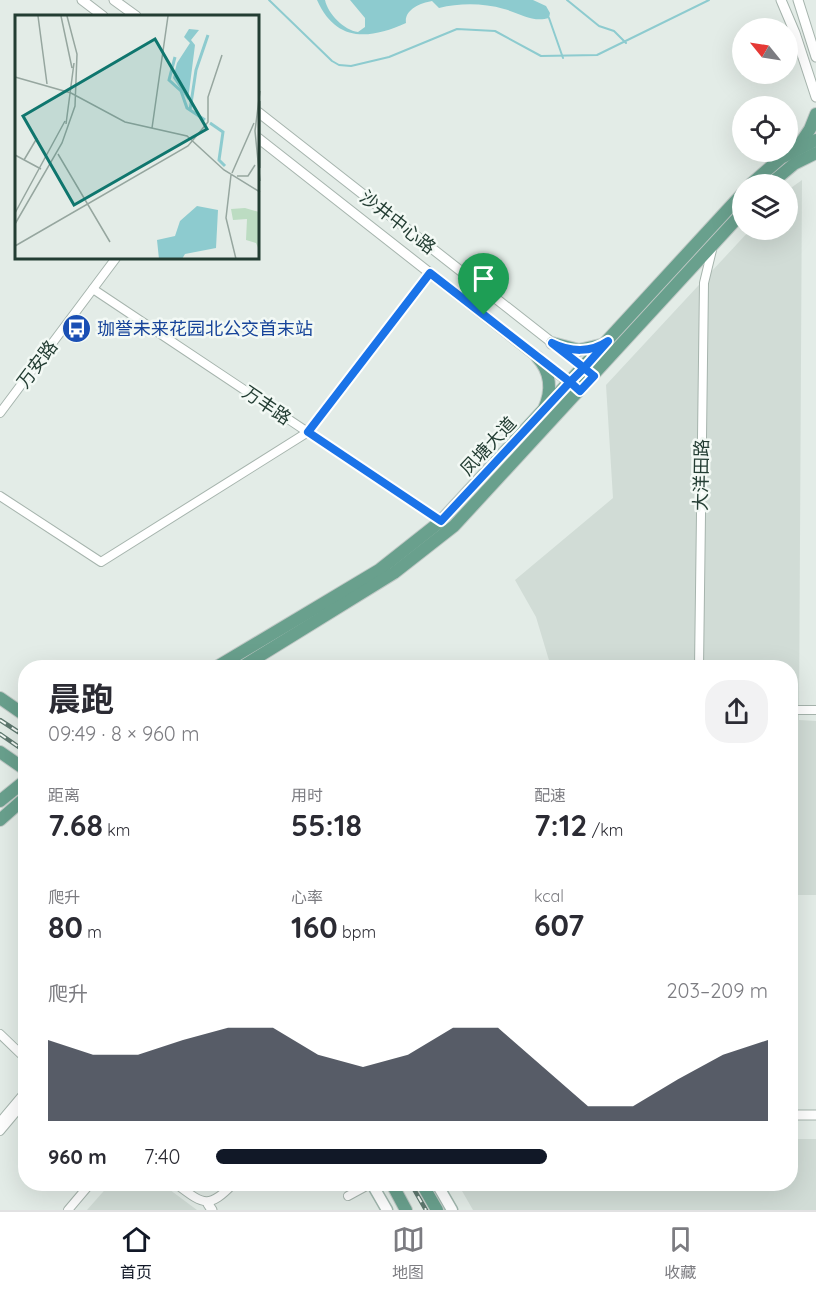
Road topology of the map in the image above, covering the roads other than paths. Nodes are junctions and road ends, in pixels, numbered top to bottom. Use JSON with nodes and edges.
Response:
{"nodes":[{"id":1,"x":82,"y":0,"type":"edge"},
{"id":2,"x":114,"y":0,"type":"edge"},
{"id":3,"x":781,"y":0,"type":"edge"},
{"id":4,"x":798,"y":0,"type":"edge"},
{"id":5,"x":102,"y":15,"type":"edge"},
{"id":6,"x":134,"y":15,"type":"edge"},
{"id":7,"x":816,"y":57,"type":"edge"},
{"id":8,"x":816,"y":97,"type":"edge"},
{"id":9,"x":260,"y":114,"type":"edge"},
{"id":10,"x":816,"y":114,"type":"edge"},
{"id":11,"x":260,"y":140,"type":"edge"},
{"id":12,"x":816,"y":140,"type":"edge"},
{"id":13,"x":798,"y":145,"type":"edge"},
{"id":14,"x":798,"y":147,"type":"edge"},
{"id":15,"x":816,"y":153,"type":"edge"},
{"id":16,"x":775,"y":162,"type":"edge"},
{"id":17,"x":816,"y":163,"type":"edge"},
{"id":18,"x":794,"y":164,"type":"junction"},
{"id":19,"x":762,"y":174,"type":"edge"},
{"id":20,"x":782,"y":174,"type":"edge"},
{"id":21,"x":732,"y":205,"type":"edge"},
{"id":22,"x":732,"y":225,"type":"edge"},
{"id":23,"x":717,"y":242,"type":"junction"},
{"id":24,"x":115,"y":260,"type":"edge"},
{"id":25,"x":430,"y":273,"type":"junction"},
{"id":26,"x":684,"y":277,"type":"junction"},
{"id":27,"x":704,"y":284,"type":"junction"},
{"id":28,"x":93,"y":289,"type":"junction"},
{"id":29,"x":608,"y":341,"type":"junction"},
{"id":30,"x":552,"y":343,"type":"junction"},
{"id":31,"x":537,"y":357,"type":"junction"},
{"id":32,"x":584,"y":368,"type":"junction"},
{"id":33,"x":594,"y":376,"type":"junction"},
{"id":34,"x":570,"y":382,"type":"junction"},
{"id":35,"x":580,"y":391,"type":"junction"},
{"id":36,"x":0,"y":413,"type":"edge"},
{"id":37,"x":539,"y":417,"type":"junction"},
{"id":38,"x":308,"y":432,"type":"junction"},
{"id":39,"x":0,"y":496,"type":"edge"},
{"id":40,"x":441,"y":521,"type":"junction"},
{"id":41,"x":228,"y":660,"type":"edge"},
{"id":42,"x":253,"y":660,"type":"edge"},
{"id":43,"x":699,"y":660,"type":"edge"},
{"id":44,"x":0,"y":698,"type":"edge"},
{"id":45,"x":18,"y":710,"type":"edge"},
{"id":46,"x":798,"y":710,"type":"edge"},
{"id":47,"x":816,"y":710,"type":"edge"},
{"id":48,"x":0,"y":752,"type":"edge"},
{"id":49,"x":18,"y":764,"type":"edge"},
{"id":50,"x":18,"y":786,"type":"edge"},
{"id":51,"x":0,"y":801,"type":"edge"},
{"id":52,"x":18,"y":804,"type":"edge"},
{"id":53,"x":18,"y":812,"type":"edge"},
{"id":54,"x":0,"y":820,"type":"edge"},
{"id":55,"x":0,"y":1034,"type":"edge"},
{"id":56,"x":18,"y":1051,"type":"edge"},
{"id":57,"x":18,"y":1101,"type":"edge"},
{"id":58,"x":18,"y":1110,"type":"edge"},
{"id":59,"x":798,"y":1115,"type":"edge"},
{"id":60,"x":816,"y":1115,"type":"edge"},
{"id":61,"x":0,"y":1122,"type":"edge"},
{"id":62,"x":0,"y":1131,"type":"edge"},
{"id":63,"x":84,"y":1191,"type":"edge"},
{"id":64,"x":185,"y":1191,"type":"edge"},
{"id":65,"x":225,"y":1191,"type":"edge"},
{"id":66,"x":358,"y":1191,"type":"edge"},
{"id":67,"x":375,"y":1191,"type":"edge"},
{"id":68,"x":396,"y":1191,"type":"edge"},
{"id":69,"x":426,"y":1191,"type":"edge"},
{"id":70,"x":441,"y":1191,"type":"edge"},
{"id":71,"x":348,"y":1196,"type":"dead end"},
{"id":72,"x":211,"y":1206,"type":"edge"},
{"id":73,"x":68,"y":1210,"type":"edge"},
{"id":74,"x":387,"y":1210,"type":"edge"},
{"id":75,"x":406,"y":1210,"type":"edge"},
{"id":76,"x":437,"y":1210,"type":"edge"},
{"id":77,"x":452,"y":1210,"type":"edge"}],
"edges":[{"from":1,"to":5,"type":"street"},
{"from":2,"to":6,"type":"street"},
{"from":3,"to":8,"type":"street"},
{"from":4,"to":7,"type":"street"},
{"from":9,"to":30,"type":"street","name":"沙井中心路"},
{"from":10,"to":13,"type":"main road"},
{"from":11,"to":25,"type":"street","name":"沙井中心路"},
{"from":12,"to":14,"type":"main road"},
{"from":15,"to":18,"type":"main road"},
{"from":16,"to":19,"type":"main road"},
{"from":17,"to":18,"type":"main road"},
{"from":18,"to":20,"type":"main road"},
{"from":21,"to":29,"type":"main road","name":"凤塘大道"},
{"from":22,"to":23,"type":"main road","name":"凤塘大道"},
{"from":23,"to":26,"type":"main road","name":"凤塘大道"},
{"from":23,"to":27,"type":"street","name":"大洋田路"},
{"from":24,"to":28,"type":"street","name":"万安路"},
{"from":25,"to":31,"type":"street","name":"沙井中心路"},
{"from":25,"to":38,"type":"street"},
{"from":26,"to":27,"type":"street"},
{"from":26,"to":33,"type":"main road","name":"凤塘大道"},
{"from":27,"to":43,"type":"street","name":"大洋田路"},
{"from":28,"to":36,"type":"street","name":"万安路"},
{"from":28,"to":38,"type":"street","name":"万丰路"},
{"from":29,"to":30,"type":"main road"},
{"from":29,"to":32,"type":"main road","name":"凤塘大道"},
{"from":30,"to":32,"type":"street","name":"沙井中心路"},
{"from":31,"to":34,"type":"street","name":"沙井中心路"},
{"from":31,"to":37,"type":"main road"},
{"from":32,"to":33,"type":"street","name":"沙井中心路"},
{"from":32,"to":34,"type":"main road","name":"凤塘大道"},
{"from":33,"to":35,"type":"main road","name":"凤塘大道"},
{"from":34,"to":35,"type":"street","name":"沙井中心路"},
{"from":34,"to":37,"type":"main road","name":"凤塘大道"},
{"from":35,"to":42,"type":"main road","name":"凤塘大道"},
{"from":37,"to":40,"type":"main road","name":"凤塘大道"},
{"from":38,"to":39,"type":"street"},
{"from":38,"to":40,"type":"street","name":"万丰路"},
{"from":40,"to":41,"type":"main road","name":"凤塘大道"},
{"from":44,"to":45,"type":"main road"},
{"from":46,"to":47,"type":"street"},
{"from":48,"to":49,"type":"main road"},
{"from":50,"to":51,"type":"main road"},
{"from":52,"to":54,"type":"main road"},
{"from":53,"to":54,"type":"main road"},
{"from":55,"to":56,"type":"street"},
{"from":57,"to":61,"type":"street"},
{"from":58,"to":62,"type":"street"},
{"from":59,"to":60,"type":"street"},
{"from":63,"to":73,"type":"street"},
{"from":64,"to":72,"type":"street"},
{"from":65,"to":72,"type":"street"},
{"from":66,"to":71,"type":"street"},
{"from":67,"to":74,"type":"main road"},
{"from":68,"to":75,"type":"main road"},
{"from":69,"to":76,"type":"main road"},
{"from":70,"to":77,"type":"main road"}]}
